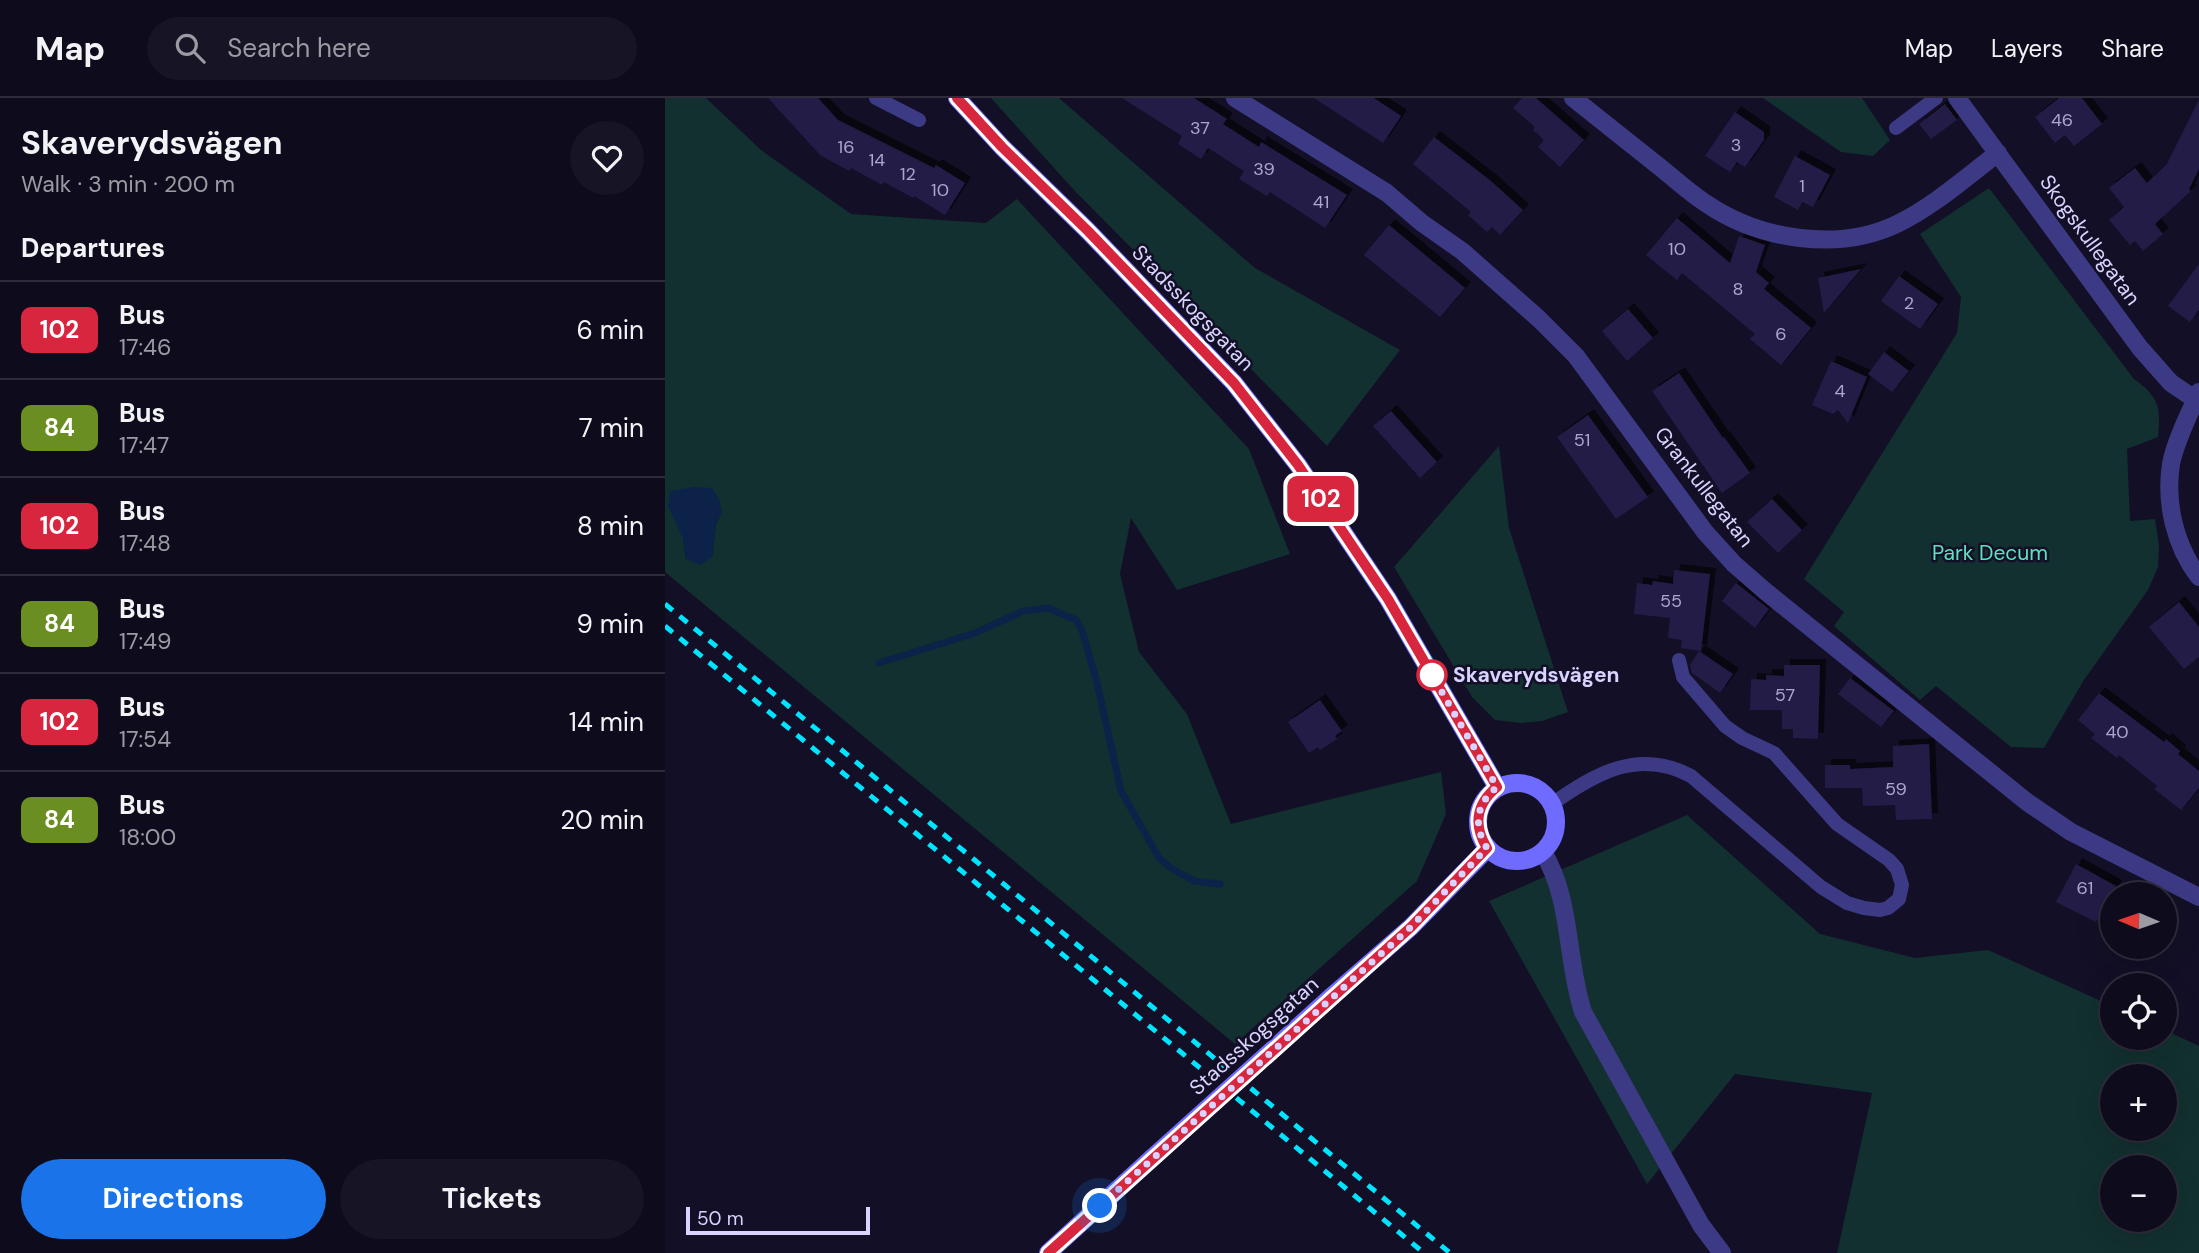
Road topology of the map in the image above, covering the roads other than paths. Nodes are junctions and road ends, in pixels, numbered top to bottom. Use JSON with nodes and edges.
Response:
{"nodes":[{"id":1,"x":876,"y":98,"type":"edge"},
{"id":2,"x":957,"y":98,"type":"edge"},
{"id":3,"x":1235,"y":98,"type":"edge"},
{"id":4,"x":1573,"y":98,"type":"edge"},
{"id":5,"x":1936,"y":98,"type":"edge"},
{"id":6,"x":1957,"y":98,"type":"edge"},
{"id":7,"x":919,"y":120,"type":"dead end"},
{"id":8,"x":1896,"y":128,"type":"dead end"},
{"id":9,"x":1998,"y":153,"type":"junction"},
{"id":10,"x":2198,"y":398,"type":"edge"},
{"id":11,"x":2199,"y":578,"type":"edge"},
{"id":12,"x":1679,"y":660,"type":"dead end"},
{"id":13,"x":1497,"y":787,"type":"junction"},
{"id":14,"x":1552,"y":804,"type":"junction"},
{"id":15,"x":1487,"y":848,"type":"junction"},
{"id":16,"x":1543,"y":852,"type":"junction"},
{"id":17,"x":2199,"y":897,"type":"edge"},
{"id":18,"x":1048,"y":1253,"type":"edge"},
{"id":19,"x":1722,"y":1253,"type":"edge"}],
"edges":[{"from":1,"to":7,"type":"lane"},
{"from":2,"to":13,"type":"street","name":"Stadsskogsgatan"},
{"from":3,"to":17,"type":"street","name":"Grankullegatan"},
{"from":4,"to":9,"type":"street"},
{"from":5,"to":8,"type":"lane"},
{"from":6,"to":9,"type":"street","name":"Skogskullegatan"},
{"from":9,"to":10,"type":"street","name":"Skogskullegatan"},
{"from":10,"to":11,"type":"street"},
{"from":12,"to":14,"type":"lane"},
{"from":13,"to":14,"type":"street"},
{"from":13,"to":15,"type":"street"},
{"from":14,"to":16,"type":"street"},
{"from":15,"to":16,"type":"street"},
{"from":15,"to":18,"type":"street","name":"Stadsskogsgatan","bridge":true},
{"from":16,"to":19,"type":"street"}]}
